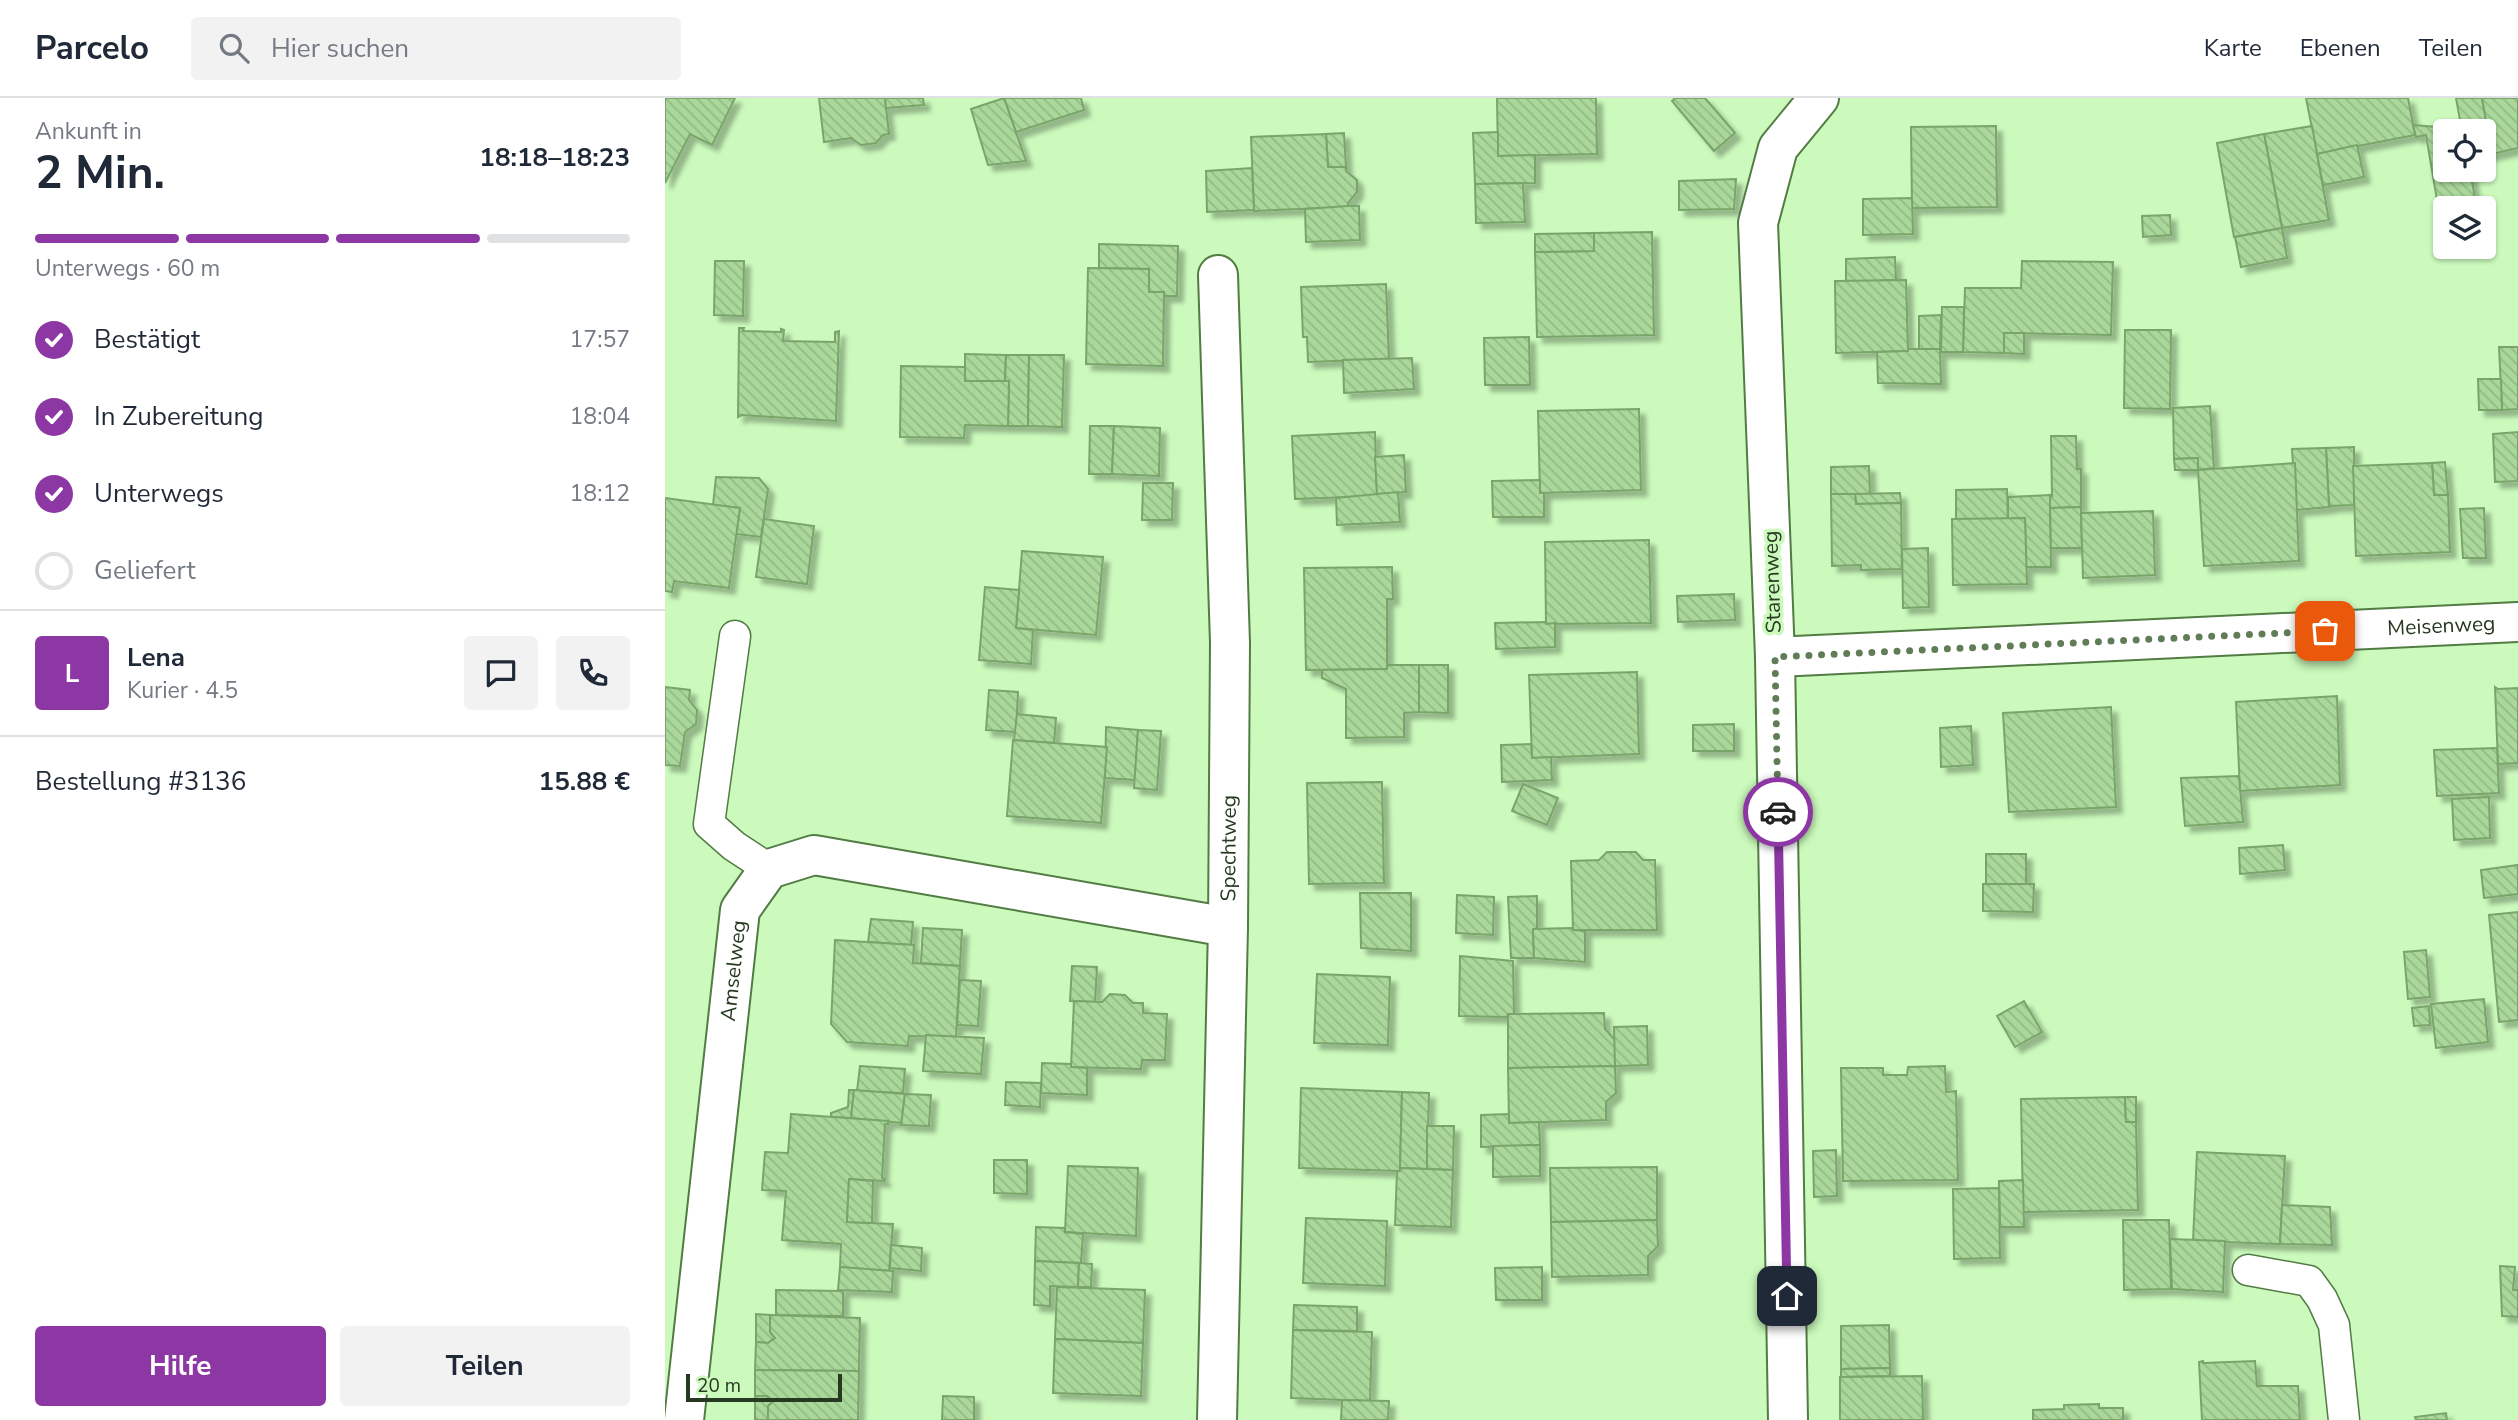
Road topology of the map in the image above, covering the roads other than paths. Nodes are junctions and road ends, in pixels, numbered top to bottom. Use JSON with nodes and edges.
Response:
{"nodes":[{"id":1,"x":1819,"y":98,"type":"edge"},
{"id":2,"x":1218,"y":275,"type":"dead end"},
{"id":3,"x":2518,"y":622,"type":"edge"},
{"id":4,"x":735,"y":636,"type":"dead end"},
{"id":5,"x":1775,"y":657,"type":"junction"},
{"id":6,"x":769,"y":869,"type":"junction"},
{"id":7,"x":1227,"y":928,"type":"junction"},
{"id":8,"x":2248,"y":1270,"type":"dead end"},
{"id":9,"x":684,"y":1420,"type":"edge"},
{"id":10,"x":1217,"y":1420,"type":"edge"},
{"id":11,"x":1788,"y":1420,"type":"edge"},
{"id":12,"x":2344,"y":1420,"type":"edge"}],
"edges":[{"from":1,"to":5,"type":"street","name":"Starenweg"},
{"from":2,"to":7,"type":"street","name":"Spechtweg"},
{"from":3,"to":5,"type":"street","name":"Meisenweg"},
{"from":4,"to":6,"type":"lane"},
{"from":5,"to":11,"type":"street","name":"Starenweg"},
{"from":6,"to":7,"type":"street"},
{"from":6,"to":9,"type":"street","name":"Amselweg"},
{"from":7,"to":10,"type":"street","name":"Spechtweg"},
{"from":8,"to":12,"type":"lane"}]}
